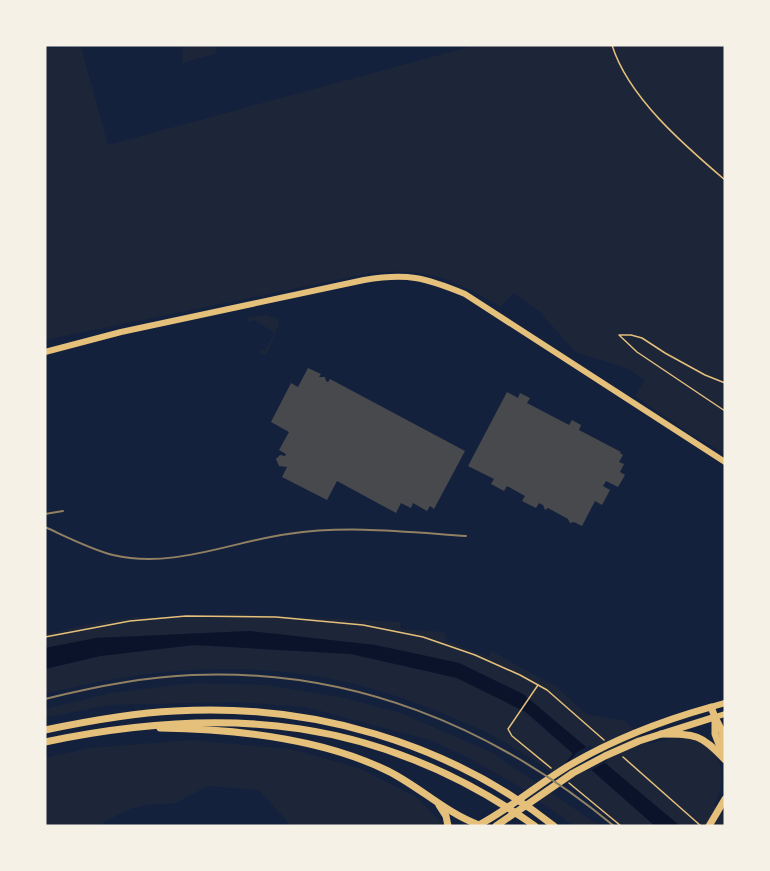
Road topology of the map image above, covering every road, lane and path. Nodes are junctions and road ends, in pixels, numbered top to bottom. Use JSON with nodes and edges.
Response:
{"nodes":[{"id":1,"x":612,"y":45,"type":"edge"},
{"id":2,"x":725,"y":180,"type":"edge"},
{"id":3,"x":45,"y":352,"type":"edge"},
{"id":4,"x":725,"y":383,"type":"edge"},
{"id":5,"x":725,"y":411,"type":"edge"},
{"id":6,"x":725,"y":462,"type":"edge"},
{"id":7,"x":45,"y":637,"type":"edge"},
{"id":8,"x":538,"y":685,"type":"junction"},
{"id":9,"x":725,"y":703,"type":"edge"},
{"id":10,"x":711,"y":707,"type":"junction"},
{"id":11,"x":725,"y":714,"type":"edge"},
{"id":12,"x":715,"y":717,"type":"junction"},
{"id":13,"x":124,"y":728,"type":"junction"},
{"id":14,"x":45,"y":730,"type":"edge"},
{"id":15,"x":661,"y":734,"type":"junction"},
{"id":16,"x":45,"y":742,"type":"edge"},
{"id":17,"x":725,"y":744,"type":"edge"},
{"id":18,"x":610,"y":745,"type":"dead end"},
{"id":19,"x":618,"y":753,"type":"dead end"},
{"id":20,"x":725,"y":759,"type":"edge"},
{"id":21,"x":557,"y":773,"type":"dead end"},
{"id":22,"x":567,"y":781,"type":"dead end"},
{"id":23,"x":725,"y":799,"type":"edge"},
{"id":24,"x":436,"y":800,"type":"junction"},
{"id":25,"x":498,"y":825,"type":"edge"},
{"id":26,"x":448,"y":826,"type":"edge"},
{"id":27,"x":479,"y":826,"type":"edge"},
{"id":28,"x":535,"y":826,"type":"edge"},
{"id":29,"x":554,"y":826,"type":"edge"},
{"id":30,"x":621,"y":826,"type":"edge"},
{"id":31,"x":701,"y":826,"type":"edge"},
{"id":32,"x":709,"y":826,"type":"edge"}],
"edges":[{"from":1,"to":2,"type":"path"},
{"from":3,"to":6,"type":"main road"},
{"from":4,"to":5,"type":"path"},
{"from":7,"to":8,"type":"path"},
{"from":8,"to":18,"type":"path"},
{"from":8,"to":21,"type":"path"},
{"from":9,"to":10,"type":"main road"},
{"from":10,"to":12,"type":"main road"},
{"from":10,"to":27,"type":"main road"},
{"from":11,"to":12,"type":"main road"},
{"from":12,"to":15,"type":"main road"},
{"from":12,"to":17,"type":"main road"},
{"from":12,"to":20,"type":"main road"},
{"from":13,"to":16,"type":"main road"},
{"from":13,"to":24,"type":"main road"},
{"from":13,"to":28,"type":"main road"},
{"from":14,"to":29,"type":"main road"},
{"from":15,"to":20,"type":"main road"},
{"from":15,"to":25,"type":"main road"},
{"from":19,"to":31,"type":"path"},
{"from":22,"to":30,"type":"path"},
{"from":23,"to":32,"type":"main road"},
{"from":24,"to":26,"type":"main road"},
{"from":24,"to":27,"type":"main road"}]}
